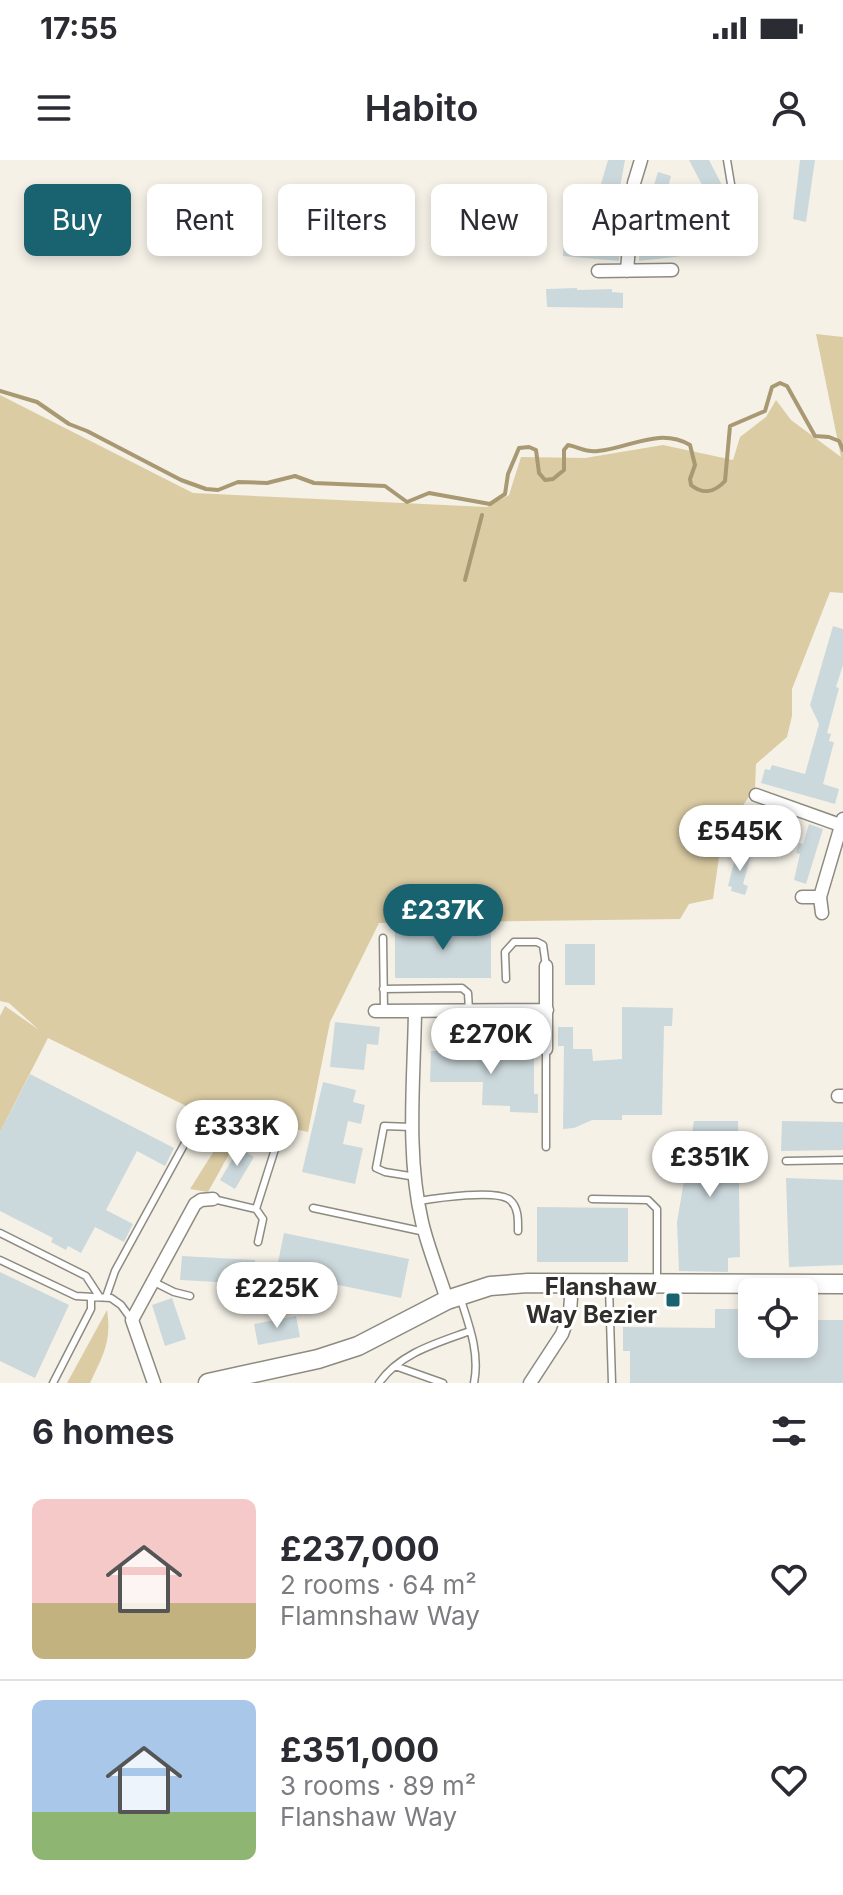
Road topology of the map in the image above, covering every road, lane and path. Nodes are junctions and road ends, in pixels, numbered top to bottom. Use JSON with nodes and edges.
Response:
{"nodes":[{"id":1,"x":641,"y":160,"type":"edge"},
{"id":2,"x":727,"y":160,"type":"edge"},
{"id":3,"x":731,"y":184,"type":"edge"},
{"id":4,"x":672,"y":270,"type":"dead end"},
{"id":5,"x":598,"y":271,"type":"dead end"},
{"id":6,"x":627,"y":271,"type":"junction"},
{"id":7,"x":756,"y":795,"type":"dead end"},
{"id":8,"x":842,"y":823,"type":"edge"},
{"id":9,"x":802,"y":897,"type":"dead end"},
{"id":10,"x":820,"y":897,"type":"junction"},
{"id":11,"x":822,"y":913,"type":"dead end"},
{"id":12,"x":383,"y":938,"type":"dead end"},
{"id":13,"x":546,"y":966,"type":"joint"},
{"id":14,"x":506,"y":979,"type":"dead end"},
{"id":15,"x":383,"y":989,"type":"junction"},
{"id":16,"x":473,"y":1010,"type":"junction"},
{"id":17,"x":547,"y":1010,"type":"junction"},
{"id":18,"x":379,"y":1011,"type":"joint"},
{"id":19,"x":415,"y":1011,"type":"junction"},
{"id":20,"x":477,"y":1039,"type":"dead end"},
{"id":21,"x":546,"y":1049,"type":"joint"},
{"id":22,"x":414,"y":1127,"type":"junction"},
{"id":23,"x":185,"y":1143,"type":"dead end"},
{"id":24,"x":276,"y":1146,"type":"dead end"},
{"id":25,"x":546,"y":1147,"type":"dead end"},
{"id":26,"x":843,"y":1160,"type":"edge"},
{"id":27,"x":786,"y":1161,"type":"dead end"},
{"id":28,"x":416,"y":1177,"type":"junction"},
{"id":29,"x":213,"y":1199,"type":"joint"},
{"id":30,"x":592,"y":1199,"type":"dead end"},
{"id":31,"x":419,"y":1201,"type":"junction"},
{"id":32,"x":313,"y":1208,"type":"dead end"},
{"id":33,"x":256,"y":1209,"type":"junction"},
{"id":34,"x":518,"y":1231,"type":"dead end"},
{"id":35,"x":425,"y":1232,"type":"junction"},
{"id":36,"x":0,"y":1233,"type":"edge"},
{"id":37,"x":258,"y":1242,"type":"dead end"},
{"id":38,"x":0,"y":1260,"type":"edge"},
{"id":39,"x":152,"y":1281,"type":"junction"},
{"id":40,"x":572,"y":1283,"type":"junction"},
{"id":41,"x":609,"y":1283,"type":"junction"},
{"id":42,"x":657,"y":1283,"type":"junction"},
{"id":43,"x":843,"y":1284,"type":"edge"},
{"id":44,"x":190,"y":1296,"type":"dead end"},
{"id":45,"x":91,"y":1297,"type":"junction"},
{"id":46,"x":102,"y":1297,"type":"junction"},
{"id":47,"x":453,"y":1298,"type":"junction"},
{"id":48,"x":132,"y":1320,"type":"junction"},
{"id":49,"x":470,"y":1331,"type":"junction"},
{"id":50,"x":395,"y":1366,"type":"junction"},
{"id":51,"x":53,"y":1383,"type":"edge"},
{"id":52,"x":154,"y":1383,"type":"edge"},
{"id":53,"x":208,"y":1383,"type":"edge"},
{"id":54,"x":379,"y":1383,"type":"edge"},
{"id":55,"x":443,"y":1383,"type":"edge"},
{"id":56,"x":474,"y":1383,"type":"edge"},
{"id":57,"x":530,"y":1383,"type":"edge"},
{"id":58,"x":612,"y":1383,"type":"edge"}],
"edges":[{"from":1,"to":6,"type":"street"},
{"from":2,"to":3,"type":"lane"},
{"from":4,"to":6,"type":"street"},
{"from":5,"to":6,"type":"street"},
{"from":7,"to":8,"type":"street"},
{"from":8,"to":10,"type":"street"},
{"from":9,"to":10,"type":"street"},
{"from":10,"to":11,"type":"street"},
{"from":12,"to":15,"type":"lane"},
{"from":13,"to":14,"type":"lane"},
{"from":13,"to":17,"type":"street"},
{"from":15,"to":16,"type":"lane"},
{"from":15,"to":18,"type":"lane"},
{"from":16,"to":17,"type":"street"},
{"from":16,"to":19,"type":"street"},
{"from":16,"to":20,"type":"lane"},
{"from":17,"to":21,"type":"street"},
{"from":18,"to":19,"type":"street"},
{"from":19,"to":22,"type":"street"},
{"from":21,"to":25,"type":"lane"},
{"from":22,"to":28,"type":"street"},
{"from":22,"to":28,"type":"lane"},
{"from":23,"to":46,"type":"lane"},
{"from":24,"to":33,"type":"lane"},
{"from":26,"to":27,"type":"lane"},
{"from":28,"to":31,"type":"street"},
{"from":29,"to":33,"type":"lane"},
{"from":29,"to":39,"type":"street"},
{"from":30,"to":42,"type":"lane"},
{"from":31,"to":34,"type":"lane"},
{"from":31,"to":35,"type":"street"},
{"from":32,"to":35,"type":"lane"},
{"from":33,"to":37,"type":"lane"},
{"from":35,"to":47,"type":"street"},
{"from":36,"to":46,"type":"lane"},
{"from":38,"to":45,"type":"lane"},
{"from":39,"to":44,"type":"lane"},
{"from":39,"to":48,"type":"street"},
{"from":40,"to":41,"type":"street"},
{"from":40,"to":47,"type":"street"},
{"from":40,"to":57,"type":"street"},
{"from":41,"to":42,"type":"street"},
{"from":41,"to":58,"type":"lane"},
{"from":42,"to":43,"type":"street"},
{"from":45,"to":46,"type":"lane"},
{"from":45,"to":51,"type":"lane"},
{"from":46,"to":48,"type":"lane"},
{"from":47,"to":49,"type":"lane"},
{"from":47,"to":53,"type":"street"},
{"from":48,"to":52,"type":"street"},
{"from":49,"to":50,"type":"lane"},
{"from":49,"to":56,"type":"lane"},
{"from":50,"to":54,"type":"lane"},
{"from":50,"to":55,"type":"lane"}]}
